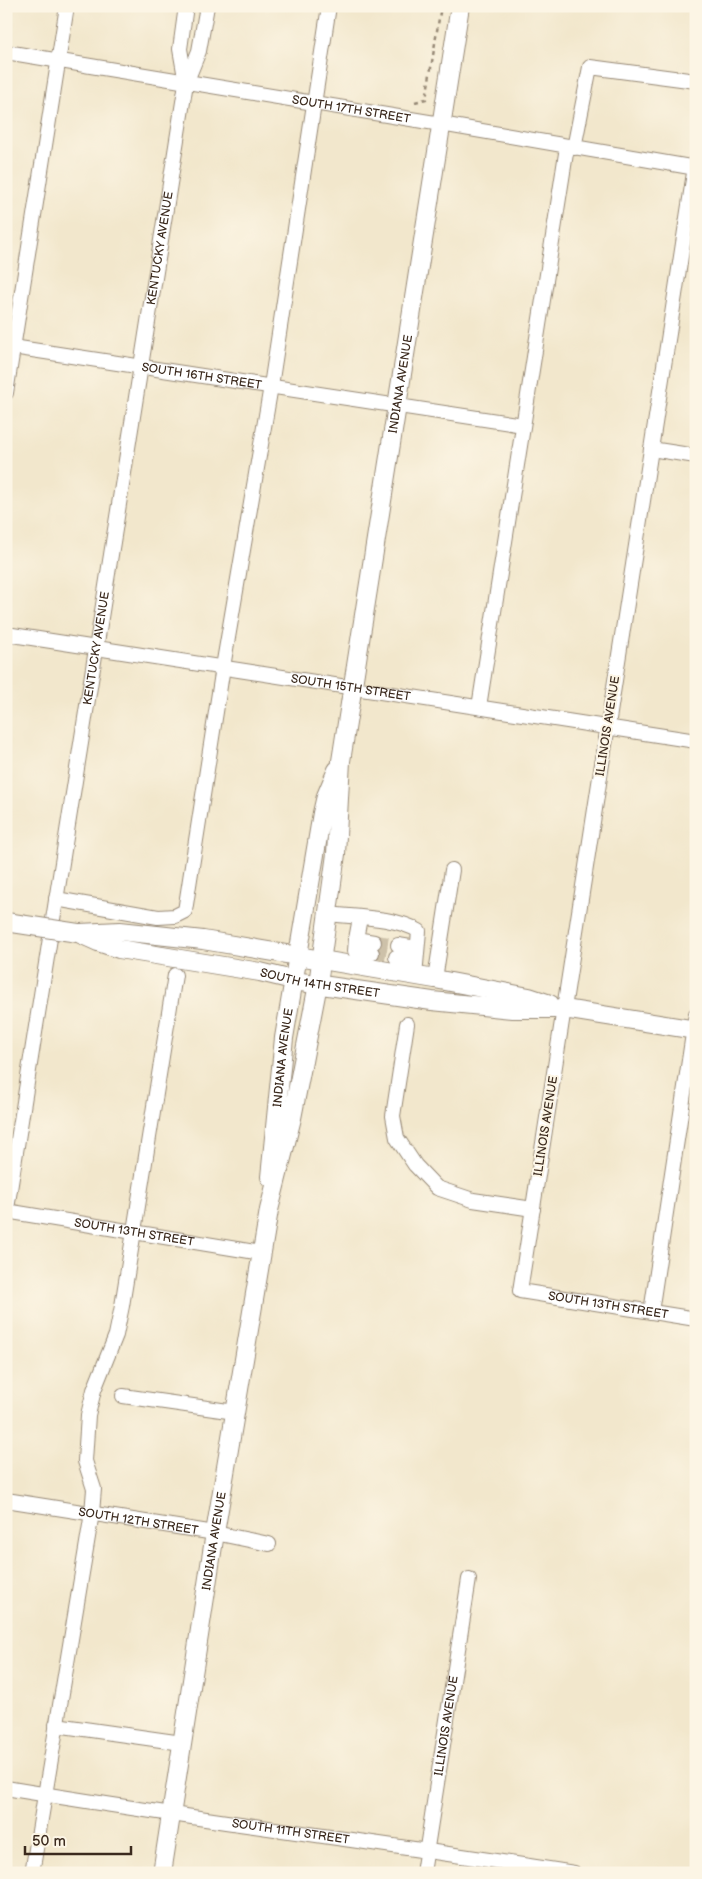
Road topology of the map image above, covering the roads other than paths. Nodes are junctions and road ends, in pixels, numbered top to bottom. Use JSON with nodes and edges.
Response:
{"nodes":[{"id":1,"x":67,"y":6,"type":"edge"},
{"id":2,"x":186,"y":6,"type":"edge"},
{"id":3,"x":207,"y":6,"type":"edge"},
{"id":4,"x":329,"y":6,"type":"edge"},
{"id":5,"x":460,"y":6,"type":"edge"},
{"id":6,"x":6,"y":52,"type":"edge"},
{"id":7,"x":58,"y":61,"type":"junction"},
{"id":8,"x":696,"y":82,"type":"edge"},
{"id":9,"x":186,"y":83,"type":"junction"},
{"id":10,"x":313,"y":103,"type":"junction"},
{"id":11,"x":441,"y":124,"type":"junction"},
{"id":12,"x":570,"y":147,"type":"junction"},
{"id":13,"x":695,"y":166,"type":"edge"},
{"id":14,"x":10,"y":346,"type":"edge"},
{"id":15,"x":141,"y":366,"type":"junction"},
{"id":16,"x":270,"y":386,"type":"junction"},
{"id":17,"x":6,"y":393,"type":"edge"},
{"id":18,"x":397,"y":406,"type":"junction"},
{"id":19,"x":523,"y":426,"type":"junction"},
{"id":20,"x":651,"y":449,"type":"junction"},
{"id":21,"x":696,"y":456,"type":"edge"},
{"id":22,"x":6,"y":634,"type":"edge"},
{"id":23,"x":96,"y":648,"type":"junction"},
{"id":24,"x":223,"y":668,"type":"junction"},
{"id":25,"x":353,"y":688,"type":"junction"},
{"id":26,"x":478,"y":707,"type":"junction"},
{"id":27,"x":608,"y":728,"type":"junction"},
{"id":28,"x":696,"y":741,"type":"edge"},
{"id":29,"x":341,"y":761,"type":"junction"},
{"id":30,"x":452,"y":870,"type":"dead end"},
{"id":31,"x":56,"y":899,"type":"junction"},
{"id":32,"x":328,"y":914,"type":"junction"},
{"id":33,"x":360,"y":918,"type":"junction"},
{"id":34,"x":6,"y":922,"type":"edge"},
{"id":35,"x":78,"y":934,"type":"junction"},
{"id":36,"x":373,"y":948,"type":"tunnel mouth"},
{"id":37,"x":397,"y":951,"type":"tunnel mouth"},
{"id":38,"x":298,"y":956,"type":"junction"},
{"id":39,"x":322,"y":960,"type":"junction"},
{"id":40,"x":416,"y":961,"type":"junction"},
{"id":41,"x":175,"y":975,"type":"dead end"},
{"id":42,"x":435,"y":979,"type":"junction"},
{"id":43,"x":294,"y":980,"type":"junction"},
{"id":44,"x":318,"y":984,"type":"junction"},
{"id":45,"x":564,"y":1009,"type":"junction"},
{"id":46,"x":407,"y":1024,"type":"dead end"},
{"id":47,"x":695,"y":1025,"type":"edge"},
{"id":48,"x":533,"y":1209,"type":"junction"},
{"id":49,"x":269,"y":1210,"type":"junction"},
{"id":50,"x":6,"y":1212,"type":"edge"},
{"id":51,"x":134,"y":1233,"type":"junction"},
{"id":52,"x":262,"y":1253,"type":"junction"},
{"id":53,"x":520,"y":1291,"type":"joint"},
{"id":54,"x":651,"y":1312,"type":"junction"},
{"id":55,"x":696,"y":1319,"type":"edge"},
{"id":56,"x":123,"y":1396,"type":"dead end"},
{"id":57,"x":235,"y":1412,"type":"junction"},
{"id":58,"x":6,"y":1500,"type":"edge"},
{"id":59,"x":92,"y":1514,"type":"junction"},
{"id":60,"x":215,"y":1533,"type":"junction"},
{"id":61,"x":269,"y":1544,"type":"dead end"},
{"id":62,"x":469,"y":1579,"type":"dead end"},
{"id":63,"x":56,"y":1725,"type":"junction"},
{"id":64,"x":182,"y":1743,"type":"junction"},
{"id":65,"x":6,"y":1788,"type":"edge"},
{"id":66,"x":44,"y":1795,"type":"junction"},
{"id":67,"x":171,"y":1813,"type":"junction"},
{"id":68,"x":426,"y":1850,"type":"junction"},
{"id":69,"x":32,"y":1873,"type":"edge"},
{"id":70,"x":162,"y":1873,"type":"edge"},
{"id":71,"x":422,"y":1873,"type":"edge"},
{"id":72,"x":574,"y":1873,"type":"edge"}],
"edges":[{"from":1,"to":7,"type":"street"},
{"from":2,"to":9,"type":"street","name":"KENTUCKY AVENUE"},
{"from":3,"to":9,"type":"street","name":"KENTUCKY AVENUE"},
{"from":4,"to":10,"type":"street"},
{"from":5,"to":11,"type":"main road","name":"INDIANA AVENUE"},
{"from":6,"to":7,"type":"street","name":"SOUTH 17TH STREET"},
{"from":7,"to":9,"type":"street","name":"SOUTH 17TH STREET"},
{"from":7,"to":14,"type":"street"},
{"from":8,"to":12,"type":"street"},
{"from":9,"to":10,"type":"street","name":"SOUTH 17TH STREET"},
{"from":9,"to":15,"type":"street","name":"KENTUCKY AVENUE"},
{"from":10,"to":11,"type":"street","name":"SOUTH 17TH STREET"},
{"from":10,"to":16,"type":"street"},
{"from":11,"to":12,"type":"street","name":"SOUTH 17TH STREET"},
{"from":11,"to":18,"type":"main road","name":"INDIANA AVENUE"},
{"from":12,"to":13,"type":"street","name":"SOUTH 17TH STREET"},
{"from":12,"to":19,"type":"street"},
{"from":13,"to":20,"type":"street","name":"ILLINOIS AVENUE"},
{"from":14,"to":15,"type":"street","name":"SOUTH 16TH STREET"},
{"from":14,"to":17,"type":"street"},
{"from":15,"to":16,"type":"street","name":"SOUTH 16TH STREET"},
{"from":15,"to":23,"type":"street","name":"KENTUCKY AVENUE"},
{"from":16,"to":18,"type":"street","name":"SOUTH 16TH STREET"},
{"from":16,"to":24,"type":"street"},
{"from":18,"to":19,"type":"street","name":"SOUTH 16TH STREET"},
{"from":18,"to":25,"type":"main road","name":"INDIANA AVENUE"},
{"from":19,"to":26,"type":"street"},
{"from":20,"to":21,"type":"street"},
{"from":20,"to":27,"type":"street","name":"ILLINOIS AVENUE"},
{"from":22,"to":23,"type":"street","name":"SOUTH 15TH STREET"},
{"from":23,"to":24,"type":"street","name":"SOUTH 15TH STREET"},
{"from":23,"to":31,"type":"street","name":"KENTUCKY AVENUE"},
{"from":24,"to":25,"type":"street","name":"SOUTH 15TH STREET"},
{"from":24,"to":31,"type":"street"},
{"from":25,"to":26,"type":"street","name":"SOUTH 15TH STREET"},
{"from":25,"to":29,"type":"main road","name":"INDIANA AVENUE"},
{"from":26,"to":27,"type":"street","name":"SOUTH 15TH STREET"},
{"from":27,"to":28,"type":"street","name":"SOUTH 15TH STREET"},
{"from":27,"to":45,"type":"street","name":"ILLINOIS AVENUE"},
{"from":29,"to":32,"type":"main road","name":"INDIANA AVENUE"},
{"from":29,"to":38,"type":"main road","name":"INDIANA AVENUE"},
{"from":30,"to":42,"type":"street"},
{"from":31,"to":50,"type":"street","name":"KENTUCKY AVENUE"},
{"from":32,"to":33,"type":"street"},
{"from":32,"to":39,"type":"main road","name":"INDIANA AVENUE"},
{"from":33,"to":36,"type":"street"},
{"from":33,"to":40,"type":"street"},
{"from":34,"to":35,"type":"main road","name":"SOUTH 14TH STREET","bridge":true},
{"from":35,"to":38,"type":"main road","name":"SOUTH 14TH STREET"},
{"from":35,"to":43,"type":"main road","name":"SOUTH 14TH STREET"},
{"from":37,"to":40,"type":"street"},
{"from":38,"to":39,"type":"main road","name":"SOUTH 14TH STREET"},
{"from":38,"to":43,"type":"main road","name":"INDIANA AVENUE"},
{"from":39,"to":40,"type":"main road","name":"SOUTH 14TH STREET"},
{"from":39,"to":44,"type":"main road","name":"INDIANA AVENUE"},
{"from":40,"to":42,"type":"main road","name":"SOUTH 14TH STREET"},
{"from":41,"to":51,"type":"street"},
{"from":42,"to":45,"type":"main road","name":"SOUTH 14TH STREET"},
{"from":43,"to":44,"type":"main road","name":"SOUTH 14TH STREET"},
{"from":43,"to":49,"type":"main road","name":"INDIANA AVENUE"},
{"from":44,"to":45,"type":"main road","name":"SOUTH 14TH STREET"},
{"from":44,"to":49,"type":"main road","name":"INDIANA AVENUE"},
{"from":45,"to":47,"type":"main road","name":"SOUTH 14TH STREET"},
{"from":45,"to":48,"type":"street","name":"ILLINOIS AVENUE"},
{"from":46,"to":48,"type":"street"},
{"from":47,"to":54,"type":"street"},
{"from":48,"to":53,"type":"street","name":"ILLINOIS AVENUE"},
{"from":49,"to":52,"type":"main road","name":"INDIANA AVENUE"},
{"from":50,"to":51,"type":"street","name":"SOUTH 13TH STREET"},
{"from":51,"to":52,"type":"street","name":"SOUTH 13TH STREET"},
{"from":51,"to":59,"type":"street"},
{"from":52,"to":57,"type":"main road","name":"INDIANA AVENUE"},
{"from":53,"to":54,"type":"street","name":"SOUTH 13TH STREET"},
{"from":54,"to":55,"type":"street","name":"SOUTH 13TH STREET"},
{"from":56,"to":57,"type":"street"},
{"from":57,"to":60,"type":"main road","name":"INDIANA AVENUE"},
{"from":58,"to":59,"type":"street","name":"SOUTH 12TH STREET"},
{"from":59,"to":60,"type":"street","name":"SOUTH 12TH STREET"},
{"from":59,"to":63,"type":"street"},
{"from":60,"to":61,"type":"street","name":"SOUTH 12TH STREET"},
{"from":60,"to":64,"type":"main road","name":"INDIANA AVENUE"},
{"from":62,"to":68,"type":"street","name":"ILLINOIS AVENUE"},
{"from":63,"to":64,"type":"street"},
{"from":63,"to":66,"type":"street"},
{"from":64,"to":67,"type":"main road","name":"INDIANA AVENUE"},
{"from":65,"to":66,"type":"street","name":"SOUTH 11TH STREET"},
{"from":66,"to":67,"type":"street","name":"SOUTH 11TH STREET"},
{"from":66,"to":69,"type":"street"},
{"from":67,"to":68,"type":"street","name":"SOUTH 11TH STREET"},
{"from":67,"to":70,"type":"main road","name":"INDIANA AVENUE"},
{"from":68,"to":71,"type":"street","name":"ILLINOIS AVENUE"},
{"from":68,"to":72,"type":"street","name":"SOUTH 11TH STREET"}]}
